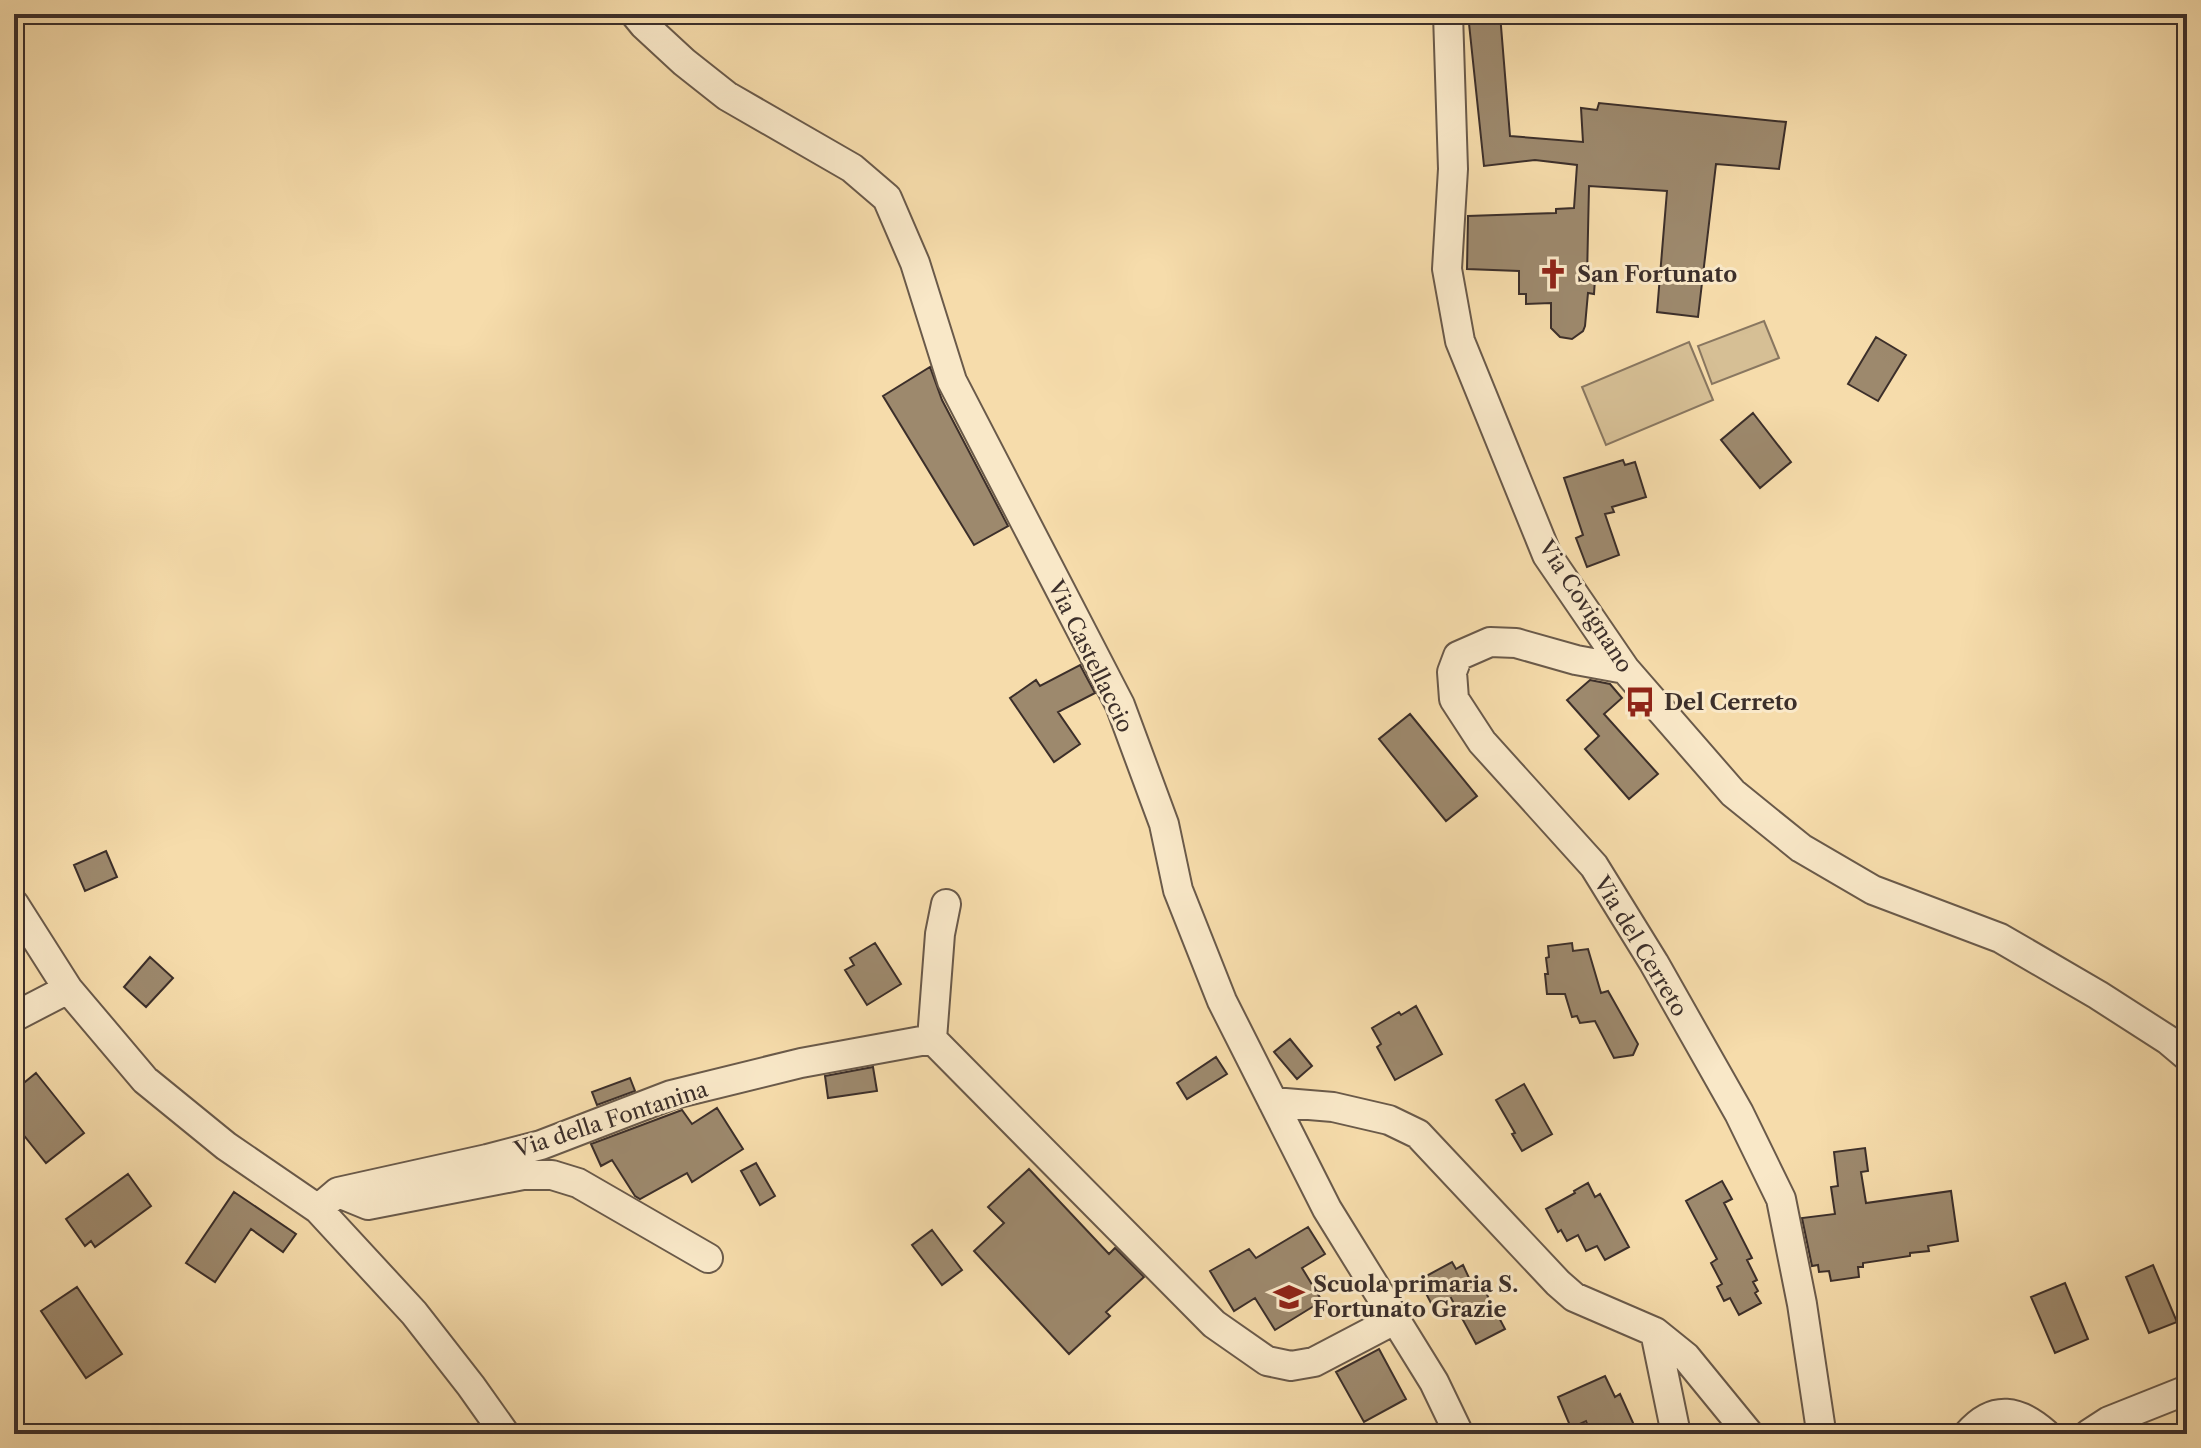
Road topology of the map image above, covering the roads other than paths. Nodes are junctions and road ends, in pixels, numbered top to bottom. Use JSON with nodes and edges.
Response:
{"nodes":[{"id":1,"x":635,"y":14,"type":"edge"},
{"id":2,"x":1448,"y":14,"type":"edge"},
{"id":3,"x":1625,"y":669,"type":"junction"},
{"id":4,"x":14,"y":904,"type":"edge"},
{"id":5,"x":946,"y":904,"type":"dead end"},
{"id":6,"x":68,"y":989,"type":"junction"},
{"id":7,"x":14,"y":1017,"type":"edge"},
{"id":8,"x":932,"y":1039,"type":"junction"},
{"id":9,"x":2187,"y":1056,"type":"edge"},
{"id":10,"x":1273,"y":1102,"type":"junction"},
{"id":11,"x":328,"y":1201,"type":"junction"},
{"id":12,"x":708,"y":1258,"type":"dead end"},
{"id":13,"x":1396,"y":1319,"type":"junction"},
{"id":14,"x":1655,"y":1332,"type":"junction"},
{"id":15,"x":2187,"y":1390,"type":"edge"},
{"id":16,"x":505,"y":1434,"type":"edge"},
{"id":17,"x":1459,"y":1434,"type":"edge"},
{"id":18,"x":1676,"y":1434,"type":"edge"},
{"id":19,"x":1749,"y":1434,"type":"edge"},
{"id":20,"x":1817,"y":1434,"type":"edge"},
{"id":21,"x":1968,"y":1434,"type":"edge"},
{"id":22,"x":2046,"y":1434,"type":"edge"},
{"id":23,"x":2089,"y":1434,"type":"edge"}],
"edges":[{"from":1,"to":10,"type":"street","name":"Via Castellaccio"},
{"from":2,"to":3,"type":"street","name":"Via Covignano"},
{"from":3,"to":9,"type":"street","name":"Via Covignano"},
{"from":3,"to":20,"type":"street","name":"Via del Cerreto"},
{"from":4,"to":6,"type":"street"},
{"from":5,"to":8,"type":"street"},
{"from":6,"to":7,"type":"street"},
{"from":6,"to":11,"type":"street"},
{"from":8,"to":11,"type":"street","name":"Via della Fontanina"},
{"from":8,"to":13,"type":"street"},
{"from":10,"to":13,"type":"street","name":"Via Castellaccio"},
{"from":10,"to":14,"type":"street"},
{"from":11,"to":12,"type":"street","name":"Via della Fontanina"},
{"from":11,"to":16,"type":"street"},
{"from":13,"to":17,"type":"street","name":"Via Castellaccio"},
{"from":14,"to":18,"type":"street"},
{"from":14,"to":19,"type":"street"},
{"from":15,"to":23,"type":"street"},
{"from":21,"to":22,"type":"street"}]}
